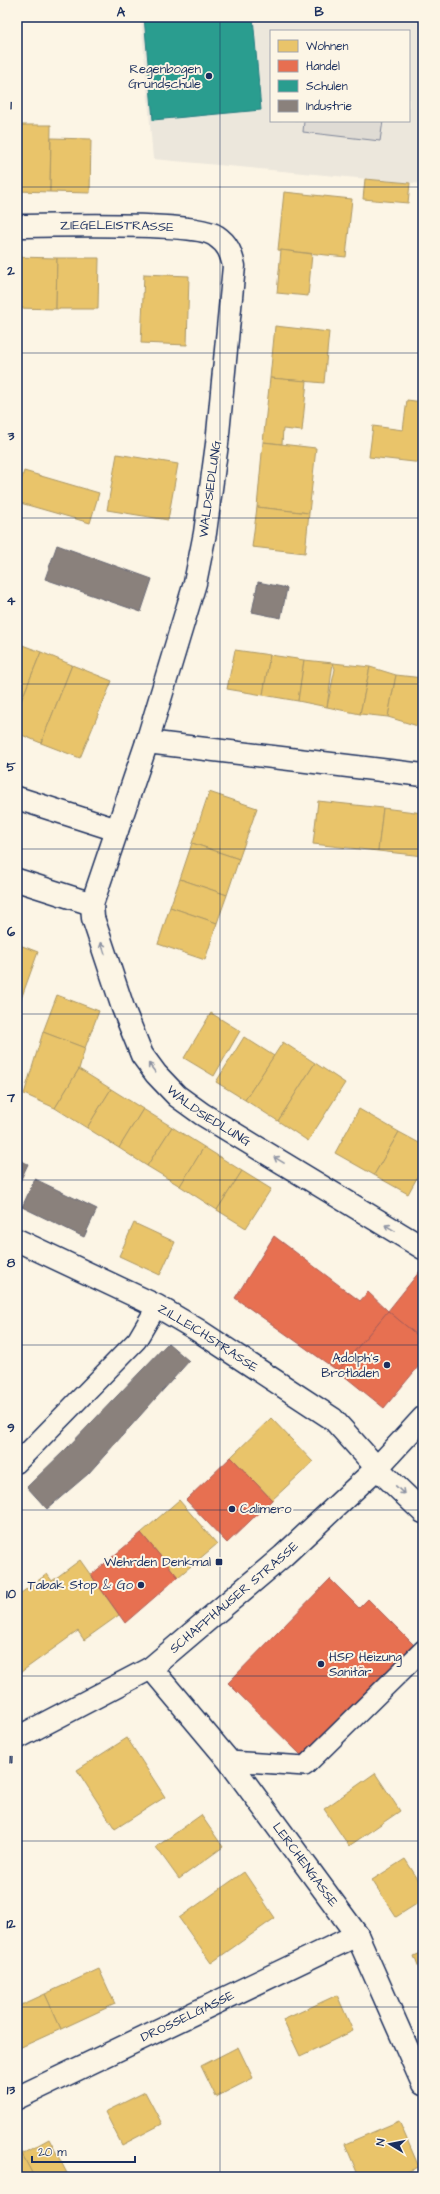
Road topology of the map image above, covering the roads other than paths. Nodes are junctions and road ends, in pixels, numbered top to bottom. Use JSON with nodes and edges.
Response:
{"nodes":[{"id":1,"x":17,"y":226,"type":"edge"},
{"id":2,"x":215,"y":235,"type":"joint"},
{"id":3,"x":148,"y":742,"type":"junction"},
{"id":4,"x":423,"y":775,"type":"edge"},
{"id":5,"x":17,"y":798,"type":"edge"},
{"id":6,"x":117,"y":830,"type":"junction"},
{"id":7,"x":17,"y":880,"type":"edge"},
{"id":8,"x":92,"y":904,"type":"junction"},
{"id":9,"x":17,"y":1240,"type":"edge"},
{"id":10,"x":423,"y":1248,"type":"edge"},
{"id":11,"x":157,"y":1306,"type":"junction"},
{"id":12,"x":423,"y":1418,"type":"edge"},
{"id":13,"x":17,"y":1463,"type":"edge"},
{"id":14,"x":377,"y":1468,"type":"junction"},
{"id":15,"x":423,"y":1512,"type":"edge"},
{"id":16,"x":423,"y":1650,"type":"edge"},
{"id":17,"x":151,"y":1668,"type":"junction"},
{"id":18,"x":17,"y":1738,"type":"edge"},
{"id":19,"x":229,"y":1761,"type":"junction"},
{"id":20,"x":357,"y":1935,"type":"junction"},
{"id":21,"x":423,"y":2084,"type":"edge"},
{"id":22,"x":17,"y":2098,"type":"edge"}],
"edges":[{"from":1,"to":2,"type":"street","name":"ZIEGELEISTRASSE"},
{"from":2,"to":3,"type":"street","name":"WALDSIEDLUNG"},
{"from":3,"to":4,"type":"street"},
{"from":3,"to":6,"type":"street","name":"WALDSIEDLUNG"},
{"from":5,"to":6,"type":"street"},
{"from":6,"to":8,"type":"street","name":"WALDSIEDLUNG"},
{"from":7,"to":8,"type":"street"},
{"from":10,"to":8,"type":"street","name":"WALDSIEDLUNG","one_way":true},
{"from":9,"to":11,"type":"street","name":"ZILLEICHSTRASSE"},
{"from":11,"to":13,"type":"lane"},
{"from":11,"to":14,"type":"street","name":"ZILLEICHSTRASSE"},
{"from":12,"to":14,"type":"street","name":"SCHAFFHAUSER STRASSE"},
{"from":14,"to":15,"type":"street","name":"ZILLEICHSTRASSE","one_way":true},
{"from":14,"to":17,"type":"street","name":"SCHAFFHAUSER STRASSE"},
{"from":16,"to":19,"type":"lane"},
{"from":17,"to":18,"type":"street","name":"SCHAFFHAUSER STRASSE"},
{"from":17,"to":19,"type":"street","name":"LERCHENGASSE"},
{"from":19,"to":20,"type":"street","name":"LERCHENGASSE"},
{"from":20,"to":21,"type":"street","name":"LERCHENGASSE"},
{"from":20,"to":22,"type":"street","name":"DROSSELGASSE"}]}
